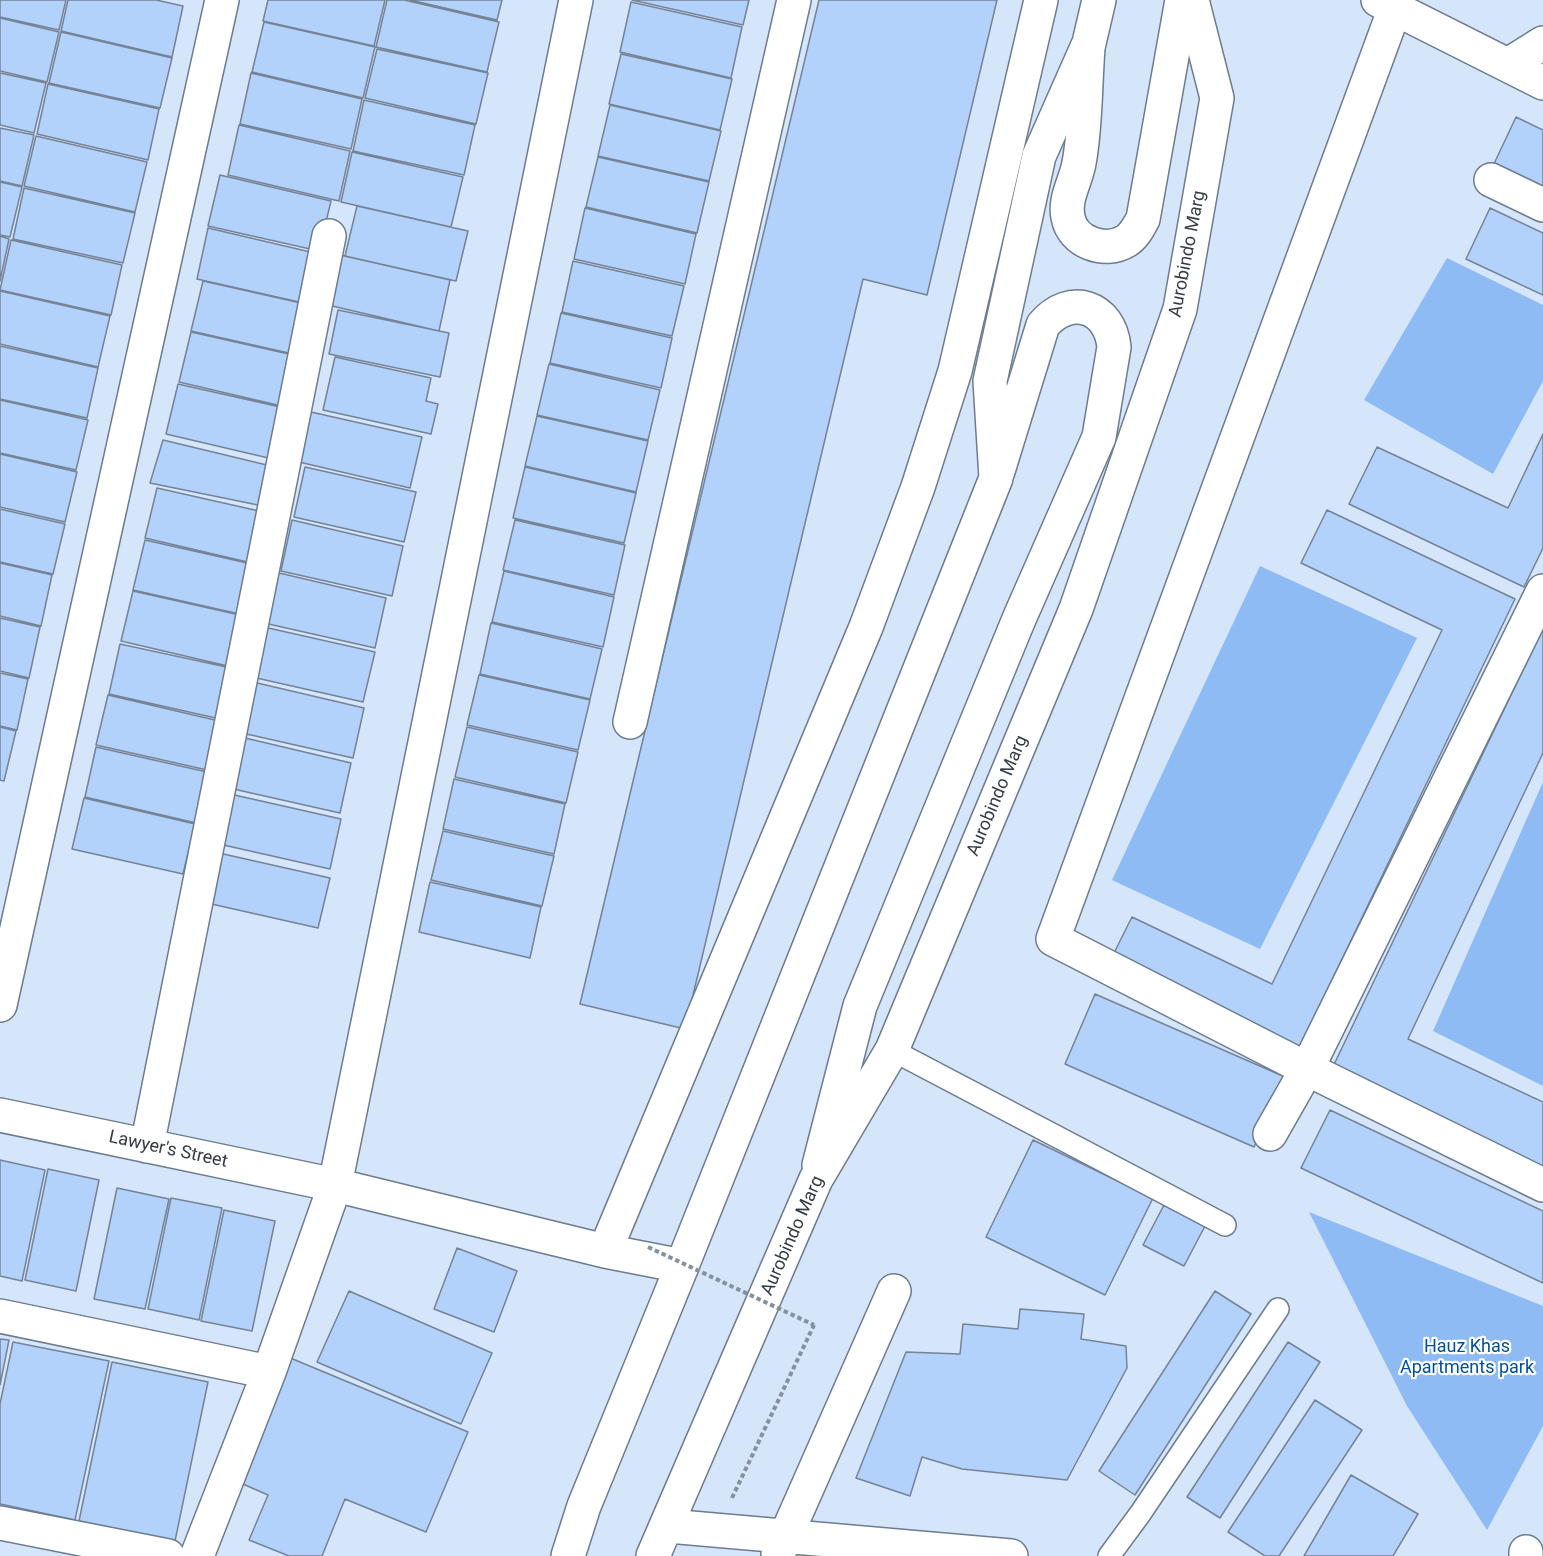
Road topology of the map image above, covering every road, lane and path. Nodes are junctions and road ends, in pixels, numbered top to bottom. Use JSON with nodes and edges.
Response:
{"nodes":[{"id":1,"x":222,"y":0,"type":"edge"},
{"id":2,"x":576,"y":0,"type":"edge"},
{"id":3,"x":794,"y":0,"type":"edge"},
{"id":4,"x":1041,"y":0,"type":"edge"},
{"id":5,"x":1182,"y":0,"type":"edge"},
{"id":6,"x":1191,"y":0,"type":"edge"},
{"id":7,"x":1097,"y":1,"type":"edge"},
{"id":8,"x":1386,"y":4,"type":"edge"},
{"id":9,"x":1089,"y":43,"type":"junction"},
{"id":10,"x":1543,"y":43,"type":"edge"},
{"id":11,"x":1508,"y":65,"type":"junction"},
{"id":12,"x":1543,"y":82,"type":"edge"},
{"id":13,"x":1491,"y":180,"type":"dead end"},
{"id":14,"x":1543,"y":206,"type":"edge"},
{"id":15,"x":329,"y":236,"type":"dead end"},
{"id":16,"x":996,"y":478,"type":"junction"},
{"id":17,"x":1541,"y":600,"type":"edge"},
{"id":18,"x":630,"y":722,"type":"dead end"},
{"id":19,"x":0,"y":1005,"type":"edge"},
{"id":20,"x":892,"y":1050,"type":"junction"},
{"id":21,"x":1307,"y":1069,"type":"junction"},
{"id":22,"x":0,"y":1115,"type":"edge"},
{"id":23,"x":1270,"y":1134,"type":"dead end"},
{"id":24,"x":147,"y":1146,"type":"junction"},
{"id":25,"x":816,"y":1179,"type":"junction"},
{"id":26,"x":335,"y":1185,"type":"junction"},
{"id":27,"x":1543,"y":1185,"type":"edge"},
{"id":28,"x":1225,"y":1225,"type":"dead end"},
{"id":29,"x":648,"y":1247,"type":"dead end"},
{"id":30,"x":605,"y":1251,"type":"junction"},
{"id":31,"x":682,"y":1266,"type":"junction"},
{"id":32,"x":894,"y":1291,"type":"dead end"},
{"id":33,"x":1278,"y":1309,"type":"dead end"},
{"id":34,"x":0,"y":1316,"type":"edge"},
{"id":35,"x":269,"y":1372,"type":"junction"},
{"id":36,"x":729,"y":1503,"type":"dead end"},
{"id":37,"x":0,"y":1523,"type":"edge"},
{"id":38,"x":668,"y":1526,"type":"junction"},
{"id":39,"x":782,"y":1546,"type":"edge"},
{"id":40,"x":168,"y":1556,"type":"edge"},
{"id":41,"x":197,"y":1556,"type":"edge"},
{"id":42,"x":568,"y":1556,"type":"edge"},
{"id":43,"x":653,"y":1556,"type":"edge"},
{"id":44,"x":1011,"y":1556,"type":"edge"},
{"id":45,"x":1108,"y":1556,"type":"edge"}],
"edges":[{"from":1,"to":19,"type":"main road"},
{"from":2,"to":26,"type":"main road"},
{"from":3,"to":18,"type":"main road"},
{"from":4,"to":30,"type":"main road"},
{"from":5,"to":9,"type":"main road"},
{"from":6,"to":20,"type":"main road","name":"Aurobindo Marg"},
{"from":7,"to":9,"type":"main road"},
{"from":8,"to":11,"type":"main road"},
{"from":8,"to":21,"type":"main road"},
{"from":9,"to":16,"type":"main road"},
{"from":10,"to":11,"type":"main road"},
{"from":11,"to":12,"type":"main road"},
{"from":13,"to":14,"type":"main road"},
{"from":15,"to":24,"type":"main road"},
{"from":16,"to":25,"type":"main road"},
{"from":16,"to":31,"type":"main road"},
{"from":17,"to":21,"type":"main road"},
{"from":20,"to":25,"type":"main road","name":"Aurobindo Marg"},
{"from":20,"to":28,"type":"lane"},
{"from":21,"to":23,"type":"main road"},
{"from":21,"to":27,"type":"main road"},
{"from":22,"to":24,"type":"main road","name":"Lawyer's Street"},
{"from":24,"to":26,"type":"main road","name":"Lawyer's Street"},
{"from":25,"to":38,"type":"main road","name":"Aurobindo Marg"},
{"from":26,"to":30,"type":"main road","name":"Lawyer's Street"},
{"from":26,"to":35,"type":"main road"},
{"from":29,"to":36,"type":"path","bridge":true},
{"from":30,"to":31,"type":"main road","name":"Lawyer's Street"},
{"from":31,"to":42,"type":"main road"},
{"from":32,"to":39,"type":"main road"},
{"from":33,"to":45,"type":"lane"},
{"from":34,"to":35,"type":"main road"},
{"from":35,"to":41,"type":"main road"},
{"from":37,"to":40,"type":"main road"},
{"from":38,"to":39,"type":"main road"},
{"from":38,"to":43,"type":"main road","name":"Aurobindo Marg"},
{"from":39,"to":44,"type":"main road"}]}
